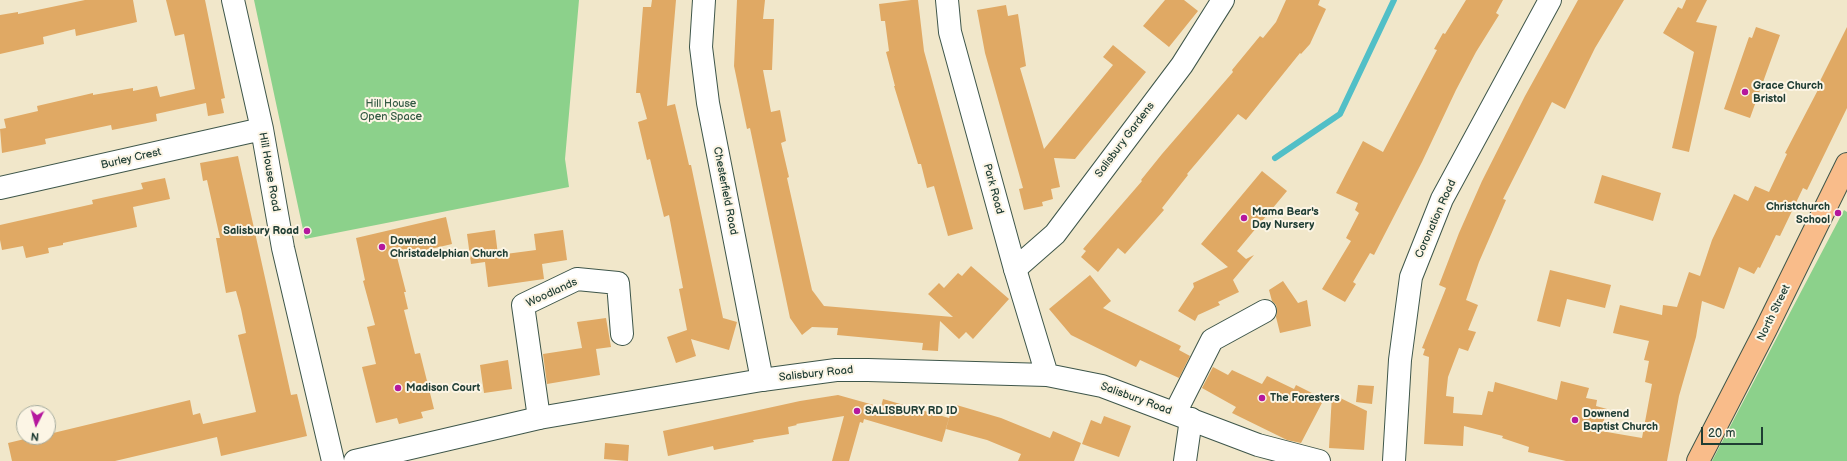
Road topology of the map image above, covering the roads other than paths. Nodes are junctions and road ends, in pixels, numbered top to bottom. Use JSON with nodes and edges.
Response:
{"nodes":[{"id":1,"x":233,"y":0,"type":"edge"},
{"id":2,"x":704,"y":0,"type":"edge"},
{"id":3,"x":946,"y":0,"type":"edge"},
{"id":4,"x":1222,"y":0,"type":"edge"},
{"id":5,"x":1550,"y":0,"type":"edge"},
{"id":6,"x":262,"y":129,"type":"junction"},
{"id":7,"x":1847,"y":164,"type":"edge"},
{"id":8,"x":0,"y":188,"type":"edge"},
{"id":9,"x":1014,"y":269,"type":"junction"},
{"id":10,"x":1265,"y":311,"type":"dead end"},
{"id":11,"x":622,"y":334,"type":"dead end"},
{"id":12,"x":1047,"y":375,"type":"junction"},
{"id":13,"x":762,"y":380,"type":"junction"},
{"id":14,"x":1183,"y":416,"type":"junction"},
{"id":15,"x":539,"y":418,"type":"junction"},
{"id":16,"x":333,"y":461,"type":"edge"},
{"id":17,"x":354,"y":461,"type":"edge"},
{"id":18,"x":1185,"y":461,"type":"edge"},
{"id":19,"x":1319,"y":461,"type":"edge"},
{"id":20,"x":1394,"y":461,"type":"edge"},
{"id":21,"x":1698,"y":461,"type":"edge"}],
"edges":[{"from":1,"to":6,"type":"street","name":"Hill House Road"},
{"from":2,"to":13,"type":"street","name":"Chesterfield Road"},
{"from":3,"to":9,"type":"street","name":"Park Road"},
{"from":4,"to":9,"type":"street","name":"Salisbury Gardens"},
{"from":5,"to":20,"type":"street","name":"Coronation Road"},
{"from":6,"to":8,"type":"street","name":"Burley Crest"},
{"from":6,"to":16,"type":"street","name":"Hill House Road"},
{"from":7,"to":21,"type":"main road","name":"North Street"},
{"from":9,"to":12,"type":"street","name":"Park Road"},
{"from":10,"to":14,"type":"street"},
{"from":11,"to":15,"type":"street","name":"Woodlands"},
{"from":12,"to":13,"type":"street","name":"Salisbury Road"},
{"from":12,"to":14,"type":"street","name":"Salisbury Road"},
{"from":13,"to":15,"type":"street","name":"Salisbury Road"},
{"from":14,"to":18,"type":"street"},
{"from":14,"to":19,"type":"street","name":"Salisbury Road"},
{"from":15,"to":17,"type":"street","name":"Salisbury Road"}]}
